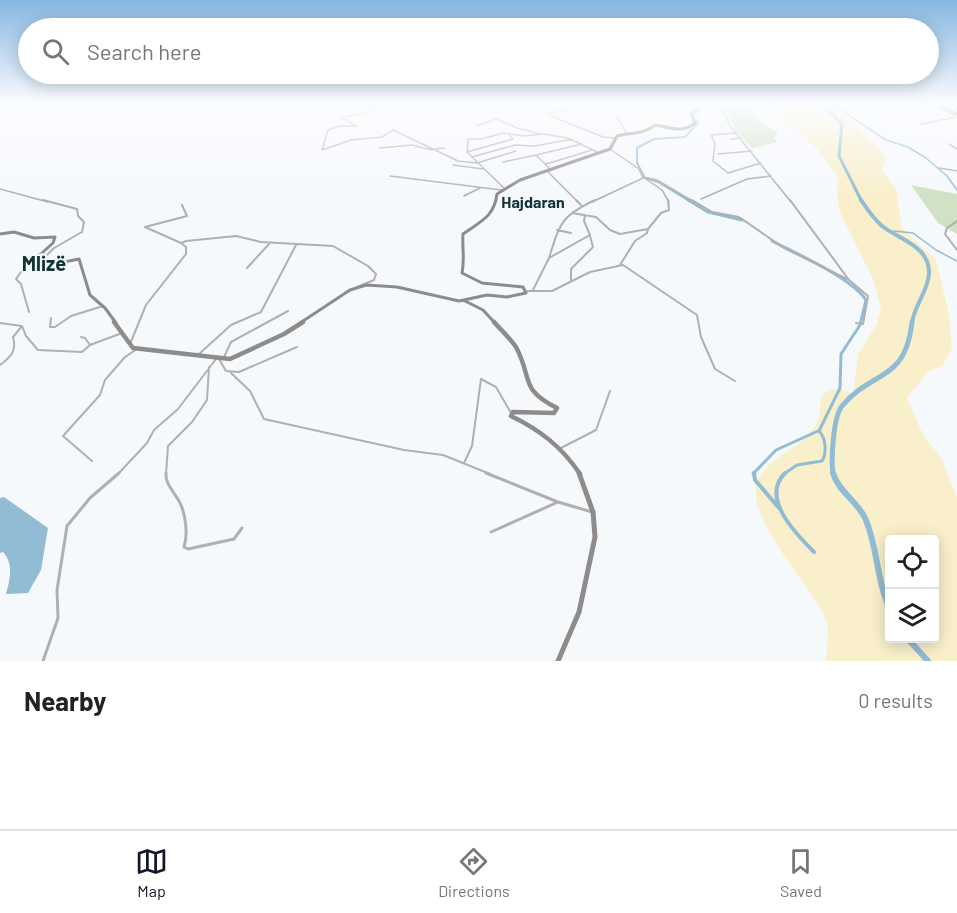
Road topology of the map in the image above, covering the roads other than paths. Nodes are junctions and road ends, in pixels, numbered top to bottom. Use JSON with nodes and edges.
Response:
{"nodes":[{"id":1,"x":327,"y":134,"type":"edge"},
{"id":2,"x":387,"y":134,"type":"edge"},
{"id":3,"x":401,"y":134,"type":"edge"},
{"id":4,"x":504,"y":134,"type":"edge"},
{"id":5,"x":509,"y":134,"type":"edge"},
{"id":6,"x":514,"y":134,"type":"edge"},
{"id":7,"x":541,"y":134,"type":"joint"},
{"id":8,"x":595,"y":134,"type":"edge"},
{"id":9,"x":624,"y":134,"type":"edge"},
{"id":10,"x":725,"y":134,"type":"edge"},
{"id":11,"x":737,"y":134,"type":"edge"},
{"id":12,"x":615,"y":138,"type":"junction"},
{"id":13,"x":741,"y":138,"type":"junction"},
{"id":14,"x":572,"y":139,"type":"junction"},
{"id":15,"x":731,"y":139,"type":"dead end"},
{"id":16,"x":582,"y":144,"type":"junction"},
{"id":17,"x":949,"y":144,"type":"dead end"},
{"id":18,"x":379,"y":148,"type":"dead end"},
{"id":19,"x":445,"y":148,"type":"dead end"},
{"id":20,"x":610,"y":149,"type":"junction"},
{"id":21,"x":957,"y":149,"type":"edge"},
{"id":22,"x":434,"y":150,"type":"junction"},
{"id":23,"x":592,"y":150,"type":"junction"},
{"id":24,"x":516,"y":151,"type":"dead end"},
{"id":25,"x":752,"y":151,"type":"junction"},
{"id":26,"x":466,"y":152,"type":"junction"},
{"id":27,"x":600,"y":153,"type":"junction"},
{"id":28,"x":718,"y":154,"type":"dead end"},
{"id":29,"x":536,"y":155,"type":"junction"},
{"id":30,"x":471,"y":158,"type":"junction"},
{"id":31,"x":503,"y":162,"type":"dead end"},
{"id":32,"x":477,"y":163,"type":"junction"},
{"id":33,"x":761,"y":163,"type":"junction"},
{"id":34,"x":546,"y":164,"type":"junction"},
{"id":35,"x":453,"y":165,"type":"dead end"},
{"id":36,"x":939,"y":168,"type":"dead end"},
{"id":37,"x":483,"y":169,"type":"junction"},
{"id":38,"x":549,"y":170,"type":"junction"},
{"id":39,"x":957,"y":171,"type":"edge"},
{"id":40,"x":390,"y":176,"type":"dead end"},
{"id":41,"x":771,"y":176,"type":"junction"},
{"id":42,"x":644,"y":177,"type":"junction"},
{"id":43,"x":480,"y":188,"type":"junction"},
{"id":44,"x":0,"y":189,"type":"edge"},
{"id":45,"x":503,"y":189,"type":"junction"},
{"id":46,"x":464,"y":196,"type":"dead end"},
{"id":47,"x":701,"y":200,"type":"dead end"},
{"id":48,"x":182,"y":205,"type":"dead end"},
{"id":49,"x":582,"y":205,"type":"junction"},
{"id":50,"x":571,"y":213,"type":"junction"},
{"id":51,"x":586,"y":214,"type":"junction"},
{"id":52,"x":957,"y":221,"type":"edge"},
{"id":53,"x":648,"y":229,"type":"junction"},
{"id":54,"x":557,"y":230,"type":"junction"},
{"id":55,"x":571,"y":233,"type":"dead end"},
{"id":56,"x":0,"y":234,"type":"edge"},
{"id":57,"x":590,"y":235,"type":"junction"},
{"id":58,"x":181,"y":243,"type":"junction"},
{"id":59,"x":270,"y":243,"type":"junction"},
{"id":60,"x":296,"y":244,"type":"junction"},
{"id":61,"x":957,"y":250,"type":"edge"},
{"id":62,"x":42,"y":252,"type":"junction"},
{"id":63,"x":549,"y":258,"type":"junction"},
{"id":64,"x":44,"y":259,"type":"junction"},
{"id":65,"x":620,"y":265,"type":"junction"},
{"id":66,"x":247,"y":268,"type":"dead end"},
{"id":67,"x":849,"y":280,"type":"junction"},
{"id":68,"x":571,"y":281,"type":"junction"},
{"id":69,"x":357,"y":287,"type":"junction"},
{"id":70,"x":533,"y":290,"type":"junction"},
{"id":71,"x":527,"y":291,"type":"junction"},
{"id":72,"x":464,"y":301,"type":"junction"},
{"id":73,"x":103,"y":306,"type":"junction"},
{"id":74,"x":288,"y":311,"type":"dead end"},
{"id":75,"x":29,"y":312,"type":"dead end"},
{"id":76,"x":51,"y":318,"type":"dead end"},
{"id":77,"x":0,"y":322,"type":"edge"},
{"id":78,"x":859,"y":323,"type":"dead end"},
{"id":79,"x":22,"y":326,"type":"junction"},
{"id":80,"x":123,"y":333,"type":"junction"},
{"id":81,"x":81,"y":337,"type":"dead end"},
{"id":82,"x":130,"y":344,"type":"junction"},
{"id":83,"x":90,"y":345,"type":"junction"},
{"id":84,"x":297,"y":347,"type":"dead end"},
{"id":85,"x":137,"y":349,"type":"junction"},
{"id":86,"x":197,"y":357,"type":"junction"},
{"id":87,"x":219,"y":359,"type":"junction"},
{"id":88,"x":0,"y":365,"type":"edge"},
{"id":89,"x":209,"y":367,"type":"junction"},
{"id":90,"x":231,"y":373,"type":"junction"},
{"id":91,"x":735,"y":381,"type":"dead end"},
{"id":92,"x":609,"y":391,"type":"dead end"},
{"id":93,"x":512,"y":414,"type":"junction"},
{"id":94,"x":561,"y":448,"type":"junction"},
{"id":95,"x":92,"y":461,"type":"dead end"},
{"id":96,"x":464,"y":463,"type":"junction"},
{"id":97,"x":558,"y":502,"type":"junction"},
{"id":98,"x":593,"y":512,"type":"junction"},
{"id":99,"x":242,"y":528,"type":"dead end"},
{"id":100,"x":491,"y":532,"type":"dead end"},
{"id":101,"x":43,"y":661,"type":"edge"},
{"id":102,"x":558,"y":661,"type":"edge"}],
"edges":[{"from":1,"to":2,"type":"street"},
{"from":3,"to":22,"type":"street"},
{"from":4,"to":26,"type":"street"},
{"from":5,"to":26,"type":"street"},
{"from":6,"to":7,"type":"street"},
{"from":7,"to":14,"type":"street"},
{"from":8,"to":12,"type":"street"},
{"from":9,"to":12,"type":"main road"},
{"from":10,"to":33,"type":"street"},
{"from":11,"to":13,"type":"street"},
{"from":12,"to":20,"type":"main road"},
{"from":13,"to":15,"type":"street"},
{"from":13,"to":25,"type":"street"},
{"from":14,"to":16,"type":"street"},
{"from":14,"to":30,"type":"street"},
{"from":16,"to":23,"type":"street"},
{"from":16,"to":29,"type":"street"},
{"from":17,"to":21,"type":"street"},
{"from":18,"to":22,"type":"street"},
{"from":19,"to":22,"type":"street"},
{"from":20,"to":27,"type":"main road"},
{"from":20,"to":42,"type":"street"},
{"from":22,"to":32,"type":"street"},
{"from":23,"to":27,"type":"street"},
{"from":23,"to":34,"type":"street"},
{"from":24,"to":32,"type":"street"},
{"from":25,"to":28,"type":"street"},
{"from":25,"to":33,"type":"street"},
{"from":26,"to":30,"type":"street"},
{"from":27,"to":38,"type":"main road"},
{"from":29,"to":31,"type":"street"},
{"from":29,"to":34,"type":"street"},
{"from":30,"to":32,"type":"street"},
{"from":32,"to":37,"type":"street"},
{"from":33,"to":41,"type":"street"},
{"from":34,"to":38,"type":"street"},
{"from":35,"to":37,"type":"street"},
{"from":36,"to":39,"type":"street"},
{"from":37,"to":45,"type":"street"},
{"from":38,"to":45,"type":"main road"},
{"from":38,"to":49,"type":"street"},
{"from":40,"to":43,"type":"street"},
{"from":41,"to":47,"type":"street"},
{"from":41,"to":67,"type":"street"},
{"from":42,"to":49,"type":"street"},
{"from":42,"to":53,"type":"street"},
{"from":42,"to":67,"type":"street"},
{"from":43,"to":45,"type":"street"},
{"from":43,"to":46,"type":"street"},
{"from":44,"to":64,"type":"street"},
{"from":45,"to":71,"type":"main road"},
{"from":48,"to":58,"type":"street"},
{"from":49,"to":50,"type":"street"},
{"from":50,"to":51,"type":"street"},
{"from":50,"to":54,"type":"street"},
{"from":51,"to":53,"type":"street"},
{"from":51,"to":57,"type":"street"},
{"from":52,"to":61,"type":"street"},
{"from":53,"to":65,"type":"street"},
{"from":54,"to":55,"type":"street"},
{"from":54,"to":63,"type":"street"},
{"from":56,"to":62,"type":"main road"},
{"from":57,"to":63,"type":"street"},
{"from":57,"to":68,"type":"street"},
{"from":58,"to":59,"type":"street"},
{"from":58,"to":82,"type":"street"},
{"from":59,"to":60,"type":"street"},
{"from":59,"to":66,"type":"street"},
{"from":60,"to":69,"type":"street"},
{"from":60,"to":86,"type":"street"},
{"from":62,"to":64,"type":"main road"},
{"from":62,"to":75,"type":"street"},
{"from":63,"to":70,"type":"street"},
{"from":64,"to":73,"type":"main road"},
{"from":65,"to":68,"type":"street"},
{"from":65,"to":91,"type":"street"},
{"from":67,"to":78,"type":"street"},
{"from":68,"to":70,"type":"street"},
{"from":69,"to":72,"type":"main road"},
{"from":69,"to":87,"type":"main road"},
{"from":70,"to":71,"type":"street"},
{"from":71,"to":72,"type":"main road"},
{"from":72,"to":93,"type":"main road"},
{"from":73,"to":76,"type":"street"},
{"from":73,"to":80,"type":"main road"},
{"from":74,"to":87,"type":"street"},
{"from":77,"to":79,"type":"street"},
{"from":79,"to":83,"type":"street"},
{"from":79,"to":88,"type":"street"},
{"from":80,"to":82,"type":"main road"},
{"from":80,"to":83,"type":"street"},
{"from":81,"to":83,"type":"street"},
{"from":82,"to":85,"type":"main road"},
{"from":84,"to":90,"type":"street"},
{"from":85,"to":86,"type":"main road"},
{"from":85,"to":95,"type":"street"},
{"from":86,"to":87,"type":"main road"},
{"from":87,"to":89,"type":"street"},
{"from":87,"to":90,"type":"street"},
{"from":89,"to":99,"type":"street"},
{"from":89,"to":101,"type":"street"},
{"from":90,"to":96,"type":"street"},
{"from":92,"to":94,"type":"street"},
{"from":93,"to":94,"type":"main road"},
{"from":93,"to":96,"type":"street"},
{"from":94,"to":98,"type":"main road"},
{"from":96,"to":97,"type":"street"},
{"from":97,"to":98,"type":"street"},
{"from":97,"to":100,"type":"street"},
{"from":98,"to":102,"type":"main road"}]}
